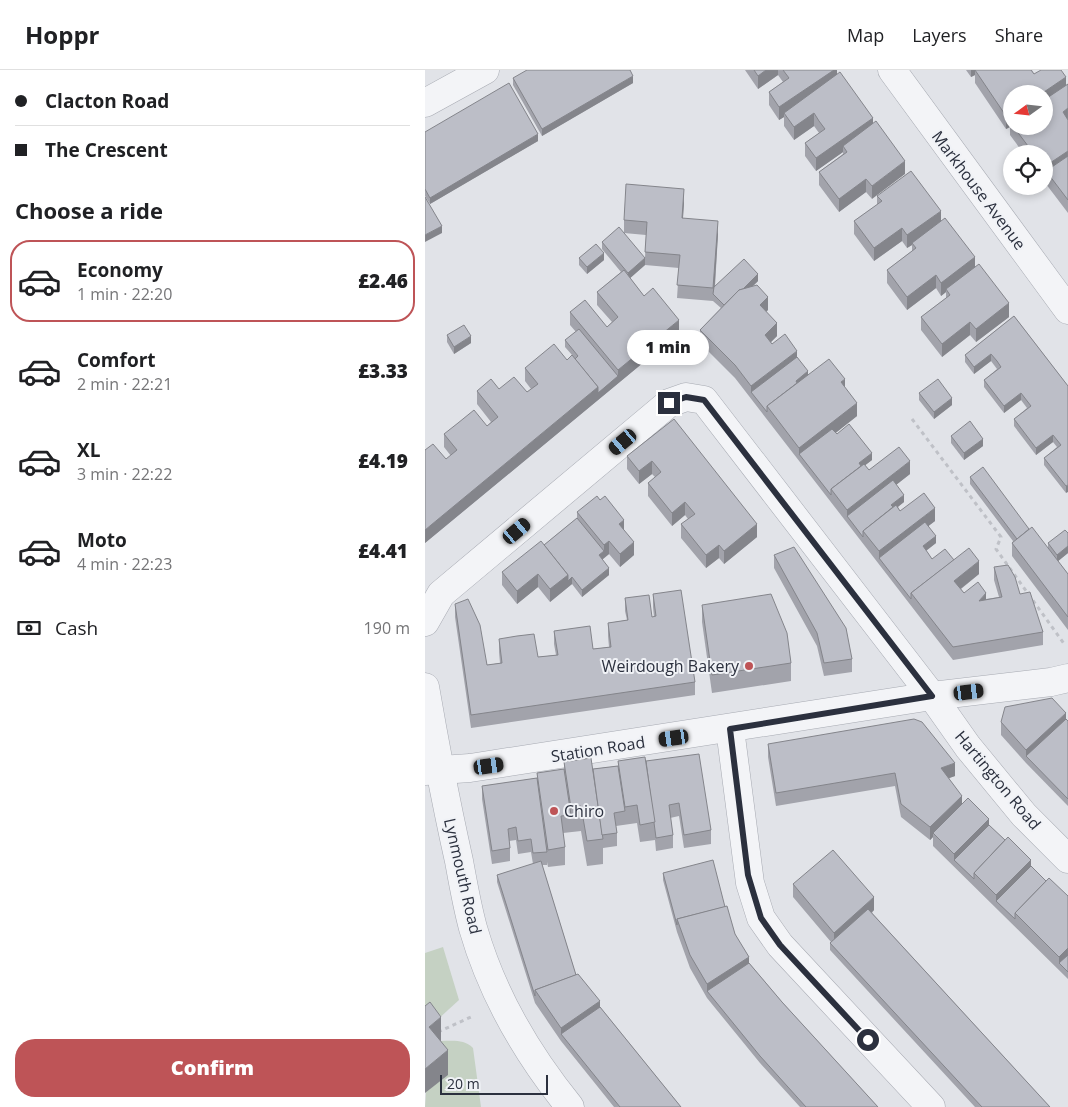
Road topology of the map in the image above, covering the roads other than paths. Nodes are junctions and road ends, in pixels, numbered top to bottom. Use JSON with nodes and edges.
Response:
{"nodes":[{"id":1,"x":485,"y":70,"type":"edge"},
{"id":2,"x":892,"y":70,"type":"edge"},
{"id":3,"x":425,"y":103,"type":"edge"},
{"id":4,"x":1068,"y":310,"type":"edge"},
{"id":5,"x":425,"y":622,"type":"edge"},
{"id":6,"x":1068,"y":678,"type":"edge"},
{"id":7,"x":425,"y":686,"type":"edge"},
{"id":8,"x":932,"y":696,"type":"junction"},
{"id":9,"x":730,"y":729,"type":"junction"},
{"id":10,"x":432,"y":771,"type":"edge"},
{"id":11,"x":1068,"y":859,"type":"edge"},
{"id":12,"x":570,"y":1107,"type":"edge"},
{"id":13,"x":931,"y":1107,"type":"edge"}],
"edges":[{"from":1,"to":3,"type":"street"},
{"from":2,"to":4,"type":"street","name":"Markhouse Avenue"},
{"from":5,"to":8,"type":"street","name":"Hartington Road"},
{"from":6,"to":8,"type":"street","name":"Station Road"},
{"from":7,"to":10,"type":"street","name":"Lynmouth Road"},
{"from":8,"to":9,"type":"street","name":"Station Road"},
{"from":8,"to":11,"type":"street","name":"Hartington Road"},
{"from":9,"to":10,"type":"street","name":"Station Road"},
{"from":9,"to":13,"type":"street"},
{"from":10,"to":12,"type":"street","name":"Lynmouth Road"}]}
